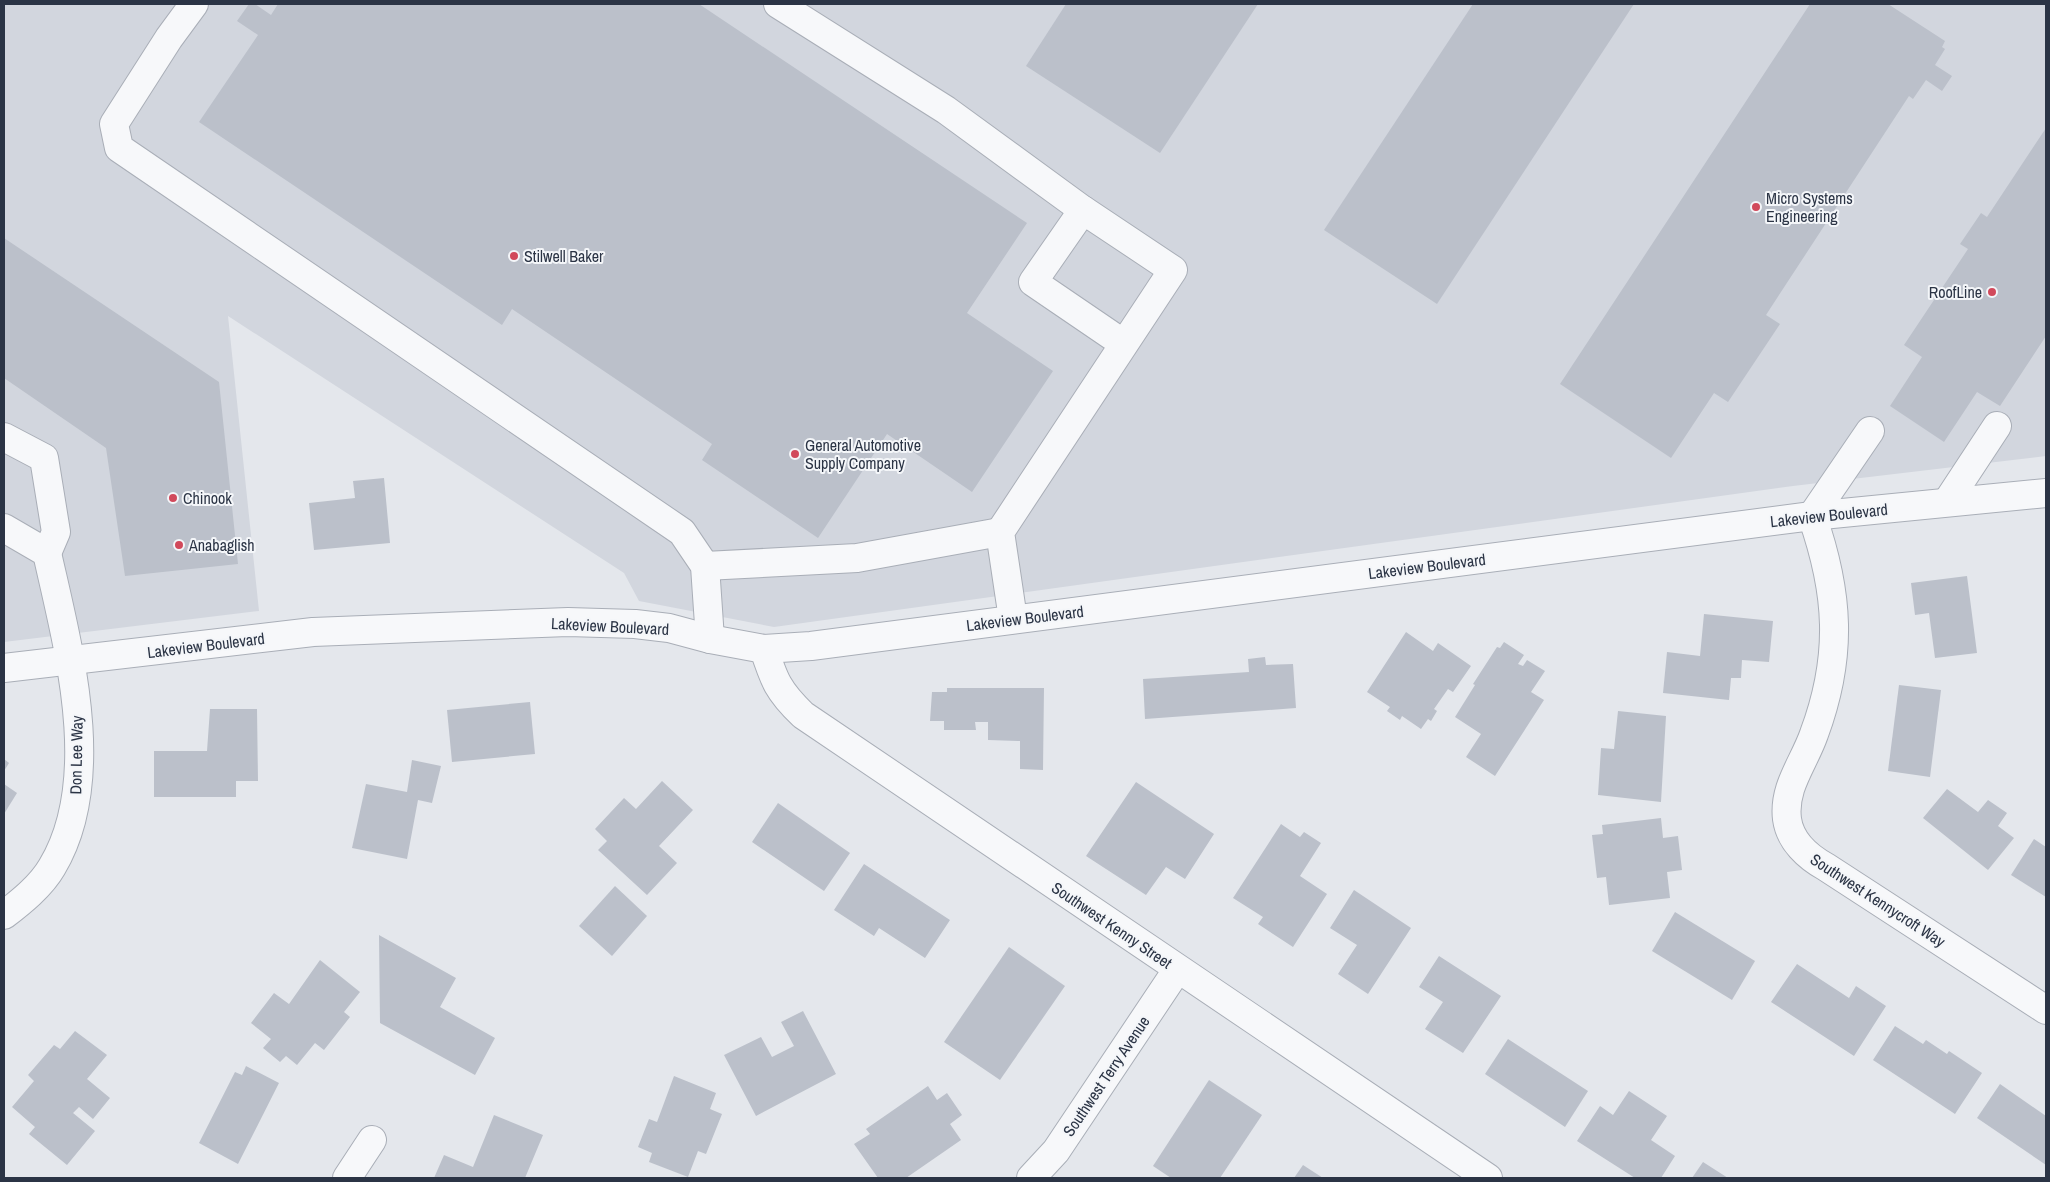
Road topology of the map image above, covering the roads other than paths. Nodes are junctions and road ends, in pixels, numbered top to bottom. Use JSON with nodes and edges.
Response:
{"nodes":[{"id":1,"x":194,"y":4,"type":"edge"},
{"id":2,"x":778,"y":4,"type":"edge"},
{"id":3,"x":1083,"y":210,"type":"junction"},
{"id":4,"x":1124,"y":344,"type":"junction"},
{"id":5,"x":1997,"y":426,"type":"dead end"},
{"id":6,"x":1870,"y":431,"type":"dead end"},
{"id":7,"x":4,"y":437,"type":"edge"},
{"id":8,"x":2046,"y":493,"type":"edge"},
{"id":9,"x":1947,"y":502,"type":"junction"},
{"id":10,"x":1812,"y":516,"type":"junction"},
{"id":11,"x":4,"y":528,"type":"edge"},
{"id":12,"x":1000,"y":532,"type":"junction"},
{"id":13,"x":47,"y":553,"type":"junction"},
{"id":14,"x":705,"y":566,"type":"junction"},
{"id":15,"x":1013,"y":620,"type":"junction"},
{"id":16,"x":710,"y":639,"type":"junction"},
{"id":17,"x":764,"y":649,"type":"junction"},
{"id":18,"x":72,"y":661,"type":"junction"},
{"id":19,"x":4,"y":668,"type":"edge"},
{"id":20,"x":4,"y":915,"type":"edge"},
{"id":21,"x":1177,"y":970,"type":"junction"},
{"id":22,"x":2046,"y":1010,"type":"edge"},
{"id":23,"x":372,"y":1140,"type":"dead end"},
{"id":24,"x":347,"y":1178,"type":"edge"},
{"id":25,"x":1031,"y":1178,"type":"edge"},
{"id":26,"x":1488,"y":1178,"type":"edge"}],
"edges":[{"from":1,"to":14,"type":"street"},
{"from":2,"to":3,"type":"street"},
{"from":3,"to":4,"type":"street"},
{"from":3,"to":4,"type":"street"},
{"from":4,"to":12,"type":"street"},
{"from":5,"to":9,"type":"street"},
{"from":6,"to":10,"type":"street"},
{"from":7,"to":13,"type":"street"},
{"from":8,"to":9,"type":"street","name":"Lakeview Boulevard"},
{"from":9,"to":10,"type":"street","name":"Lakeview Boulevard"},
{"from":10,"to":15,"type":"street","name":"Lakeview Boulevard"},
{"from":10,"to":22,"type":"street","name":"Southwest Kennycroft Way"},
{"from":11,"to":13,"type":"street"},
{"from":12,"to":14,"type":"street"},
{"from":12,"to":15,"type":"street"},
{"from":13,"to":18,"type":"street","name":"Don Lee Way"},
{"from":14,"to":16,"type":"street"},
{"from":15,"to":17,"type":"street","name":"Lakeview Boulevard"},
{"from":16,"to":17,"type":"street","name":"Lakeview Boulevard"},
{"from":16,"to":18,"type":"street","name":"Lakeview Boulevard"},
{"from":17,"to":21,"type":"street","name":"Southwest Kenny Street"},
{"from":18,"to":19,"type":"street","name":"Lakeview Boulevard"},
{"from":18,"to":20,"type":"street","name":"Don Lee Way"},
{"from":21,"to":25,"type":"street","name":"Southwest Terry Avenue"},
{"from":21,"to":26,"type":"street","name":"Southwest Kenny Street"},
{"from":23,"to":24,"type":"street"}]}
